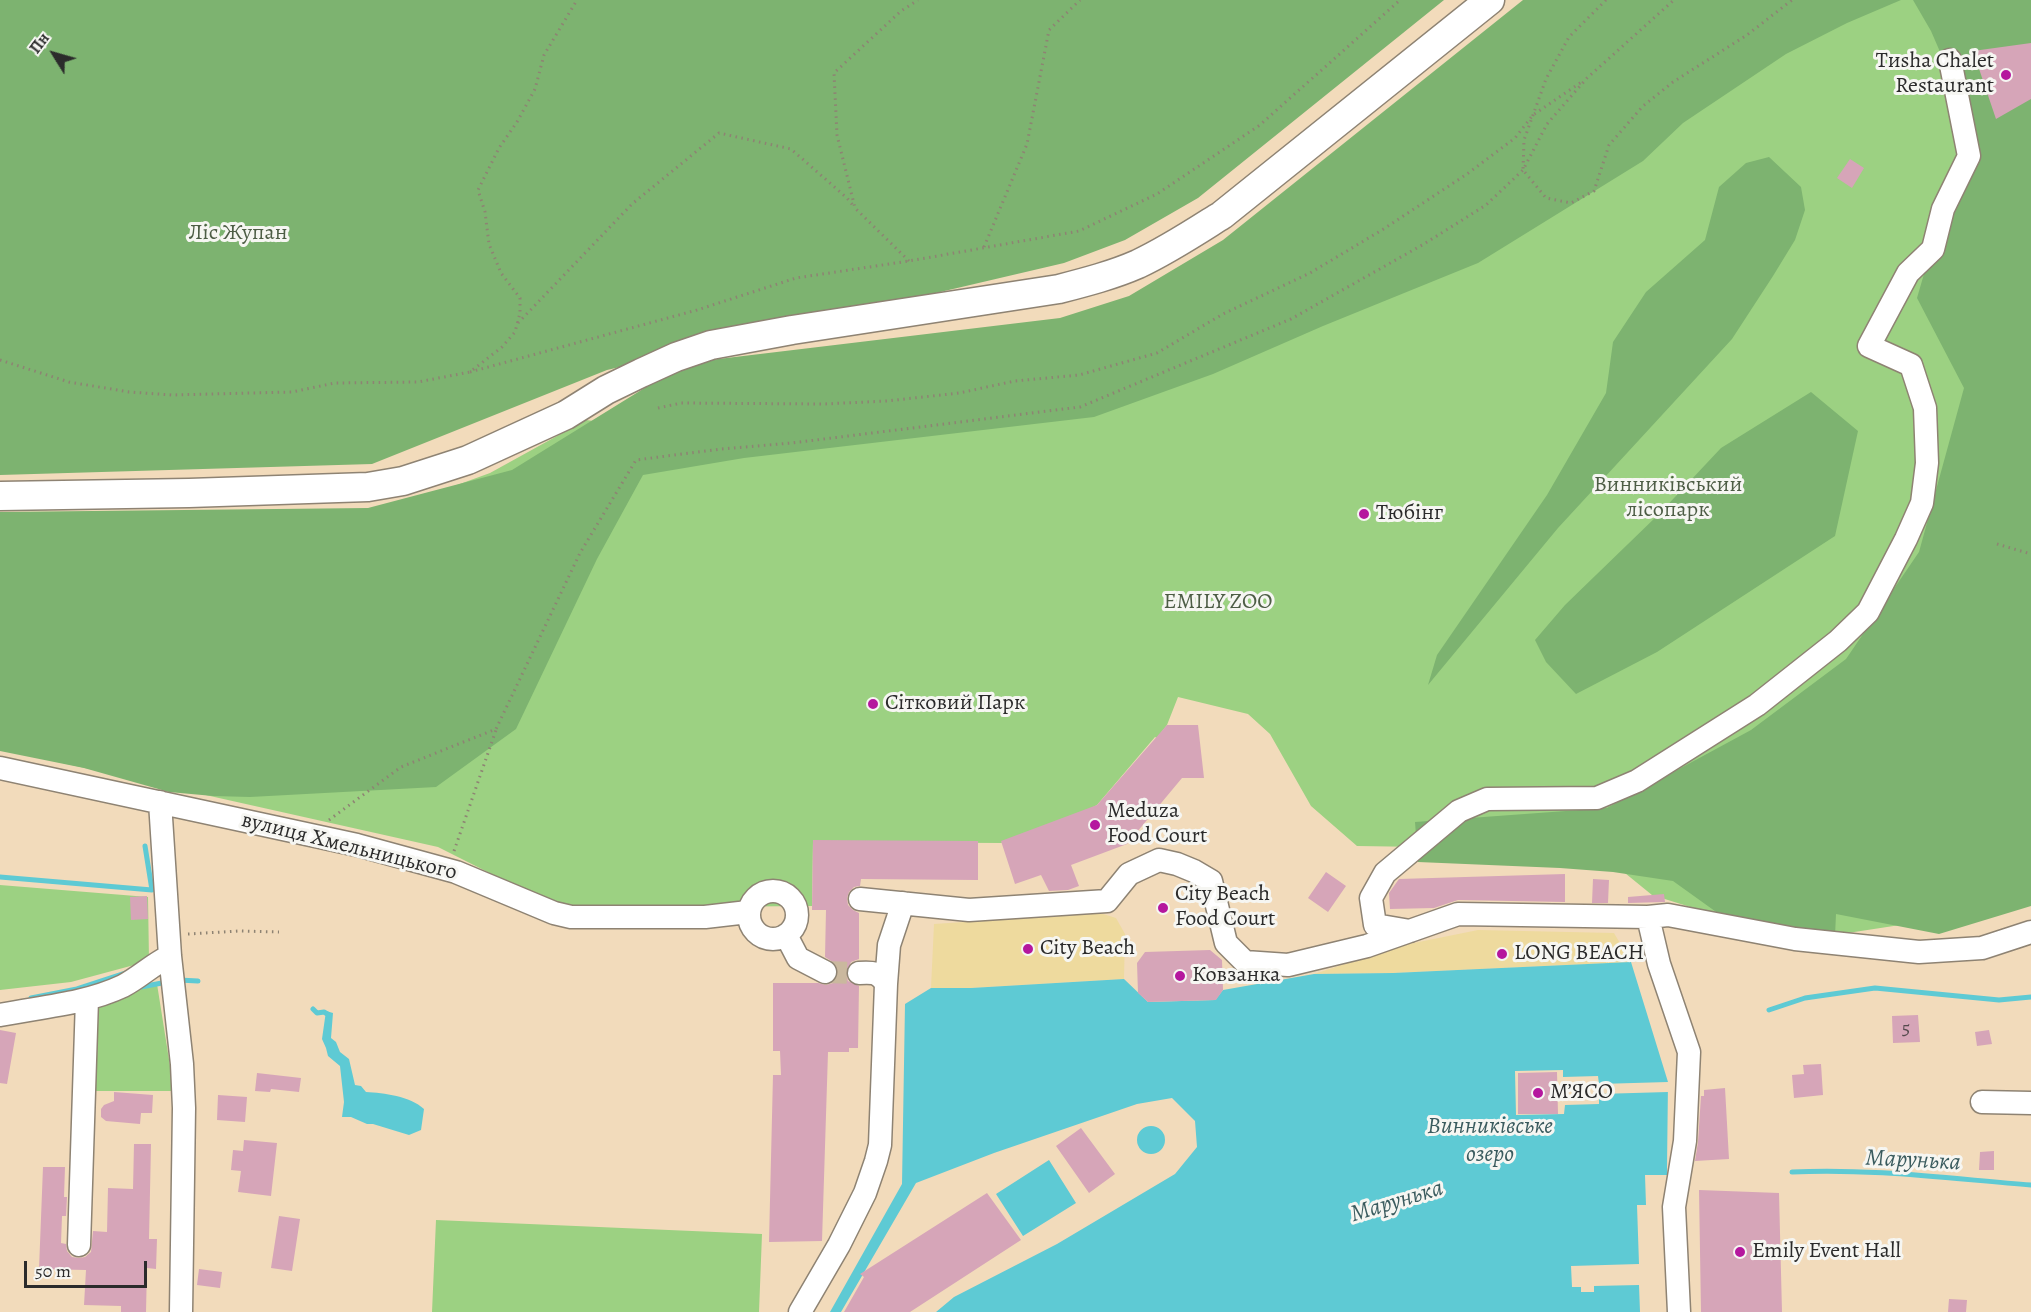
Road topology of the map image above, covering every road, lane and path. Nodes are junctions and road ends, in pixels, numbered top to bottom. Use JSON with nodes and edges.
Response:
{"nodes":[{"id":1,"x":577,"y":0,"type":"edge"},
{"id":2,"x":918,"y":0,"type":"edge"},
{"id":3,"x":1080,"y":0,"type":"edge"},
{"id":4,"x":1400,"y":0,"type":"edge"},
{"id":5,"x":1490,"y":0,"type":"edge"},
{"id":6,"x":1606,"y":0,"type":"edge"},
{"id":7,"x":1674,"y":0,"type":"edge"},
{"id":8,"x":1792,"y":0,"type":"edge"},
{"id":9,"x":1950,"y":60,"type":"dead end"},
{"id":10,"x":1587,"y":78,"type":"junction"},
{"id":11,"x":1533,"y":115,"type":"junction"},
{"id":12,"x":1522,"y":170,"type":"junction"},
{"id":13,"x":855,"y":208,"type":"junction"},
{"id":14,"x":984,"y":247,"type":"junction"},
{"id":15,"x":909,"y":261,"type":"junction"},
{"id":16,"x":517,"y":324,"type":"junction"},
{"id":17,"x":0,"y":360,"type":"edge"},
{"id":18,"x":470,"y":372,"type":"junction"},
{"id":19,"x":658,"y":408,"type":"dead end"},
{"id":20,"x":0,"y":496,"type":"edge"},
{"id":21,"x":1997,"y":544,"type":"dead end"},
{"id":22,"x":2031,"y":554,"type":"edge"},
{"id":23,"x":496,"y":729,"type":"junction"},
{"id":24,"x":0,"y":768,"type":"edge"},
{"id":25,"x":160,"y":802,"type":"junction"},
{"id":26,"x":309,"y":834,"type":"junction"},
{"id":27,"x":447,"y":870,"type":"junction"},
{"id":28,"x":860,"y":898,"type":"dead end"},
{"id":29,"x":903,"y":903,"type":"junction"},
{"id":30,"x":748,"y":912,"type":"junction"},
{"id":31,"x":1658,"y":916,"type":"junction"},
{"id":32,"x":1410,"y":931,"type":"junction"},
{"id":33,"x":279,"y":932,"type":"dead end"},
{"id":34,"x":2031,"y":932,"type":"edge"},
{"id":35,"x":168,"y":933,"type":"junction"},
{"id":36,"x":786,"y":935,"type":"junction"},
{"id":37,"x":170,"y":957,"type":"junction"},
{"id":38,"x":825,"y":972,"type":"tunnel mouth"},
{"id":39,"x":859,"y":973,"type":"tunnel mouth"},
{"id":40,"x":886,"y":984,"type":"junction"},
{"id":41,"x":87,"y":999,"type":"junction"},
{"id":42,"x":0,"y":1015,"type":"edge"},
{"id":43,"x":1982,"y":1102,"type":"dead end"},
{"id":44,"x":2031,"y":1103,"type":"edge"},
{"id":45,"x":79,"y":1245,"type":"dead end"},
{"id":46,"x":181,"y":1312,"type":"edge"},
{"id":47,"x":800,"y":1312,"type":"edge"},
{"id":48,"x":1679,"y":1312,"type":"edge"}],
"edges":[{"from":1,"to":16,"type":"path"},
{"from":2,"to":13,"type":"path"},
{"from":3,"to":14,"type":"path"},
{"from":4,"to":14,"type":"path"},
{"from":5,"to":20,"type":"main road"},
{"from":6,"to":11,"type":"path"},
{"from":7,"to":10,"type":"path"},
{"from":8,"to":12,"type":"path"},
{"from":9,"to":32,"type":"street"},
{"from":10,"to":11,"type":"path"},
{"from":10,"to":12,"type":"path"},
{"from":11,"to":12,"type":"path"},
{"from":11,"to":19,"type":"path"},
{"from":12,"to":23,"type":"path"},
{"from":13,"to":15,"type":"path"},
{"from":13,"to":16,"type":"path"},
{"from":14,"to":15,"type":"path"},
{"from":15,"to":18,"type":"path"},
{"from":16,"to":18,"type":"path"},
{"from":17,"to":18,"type":"path"},
{"from":21,"to":22,"type":"path"},
{"from":23,"to":26,"type":"path"},
{"from":23,"to":27,"type":"path"},
{"from":24,"to":25,"type":"street","name":"вулиця Хмельницького"},
{"from":25,"to":26,"type":"street","name":"вулиця Хмельницького"},
{"from":25,"to":35,"type":"street"},
{"from":26,"to":27,"type":"street","name":"вулиця Хмельницького"},
{"from":27,"to":30,"type":"street","name":"вулиця Хмельницького"},
{"from":28,"to":29,"type":"street"},
{"from":29,"to":32,"type":"street"},
{"from":29,"to":40,"type":"street"},
{"from":30,"to":36,"type":"street"},
{"from":30,"to":36,"type":"street"},
{"from":31,"to":32,"type":"street"},
{"from":31,"to":34,"type":"street"},
{"from":31,"to":48,"type":"street"},
{"from":33,"to":35,"type":"path"},
{"from":35,"to":37,"type":"street"},
{"from":36,"to":38,"type":"street"},
{"from":37,"to":41,"type":"street"},
{"from":37,"to":46,"type":"street"},
{"from":39,"to":40,"type":"street"},
{"from":40,"to":47,"type":"street"},
{"from":41,"to":42,"type":"street"},
{"from":41,"to":45,"type":"street"},
{"from":43,"to":44,"type":"street"}]}
